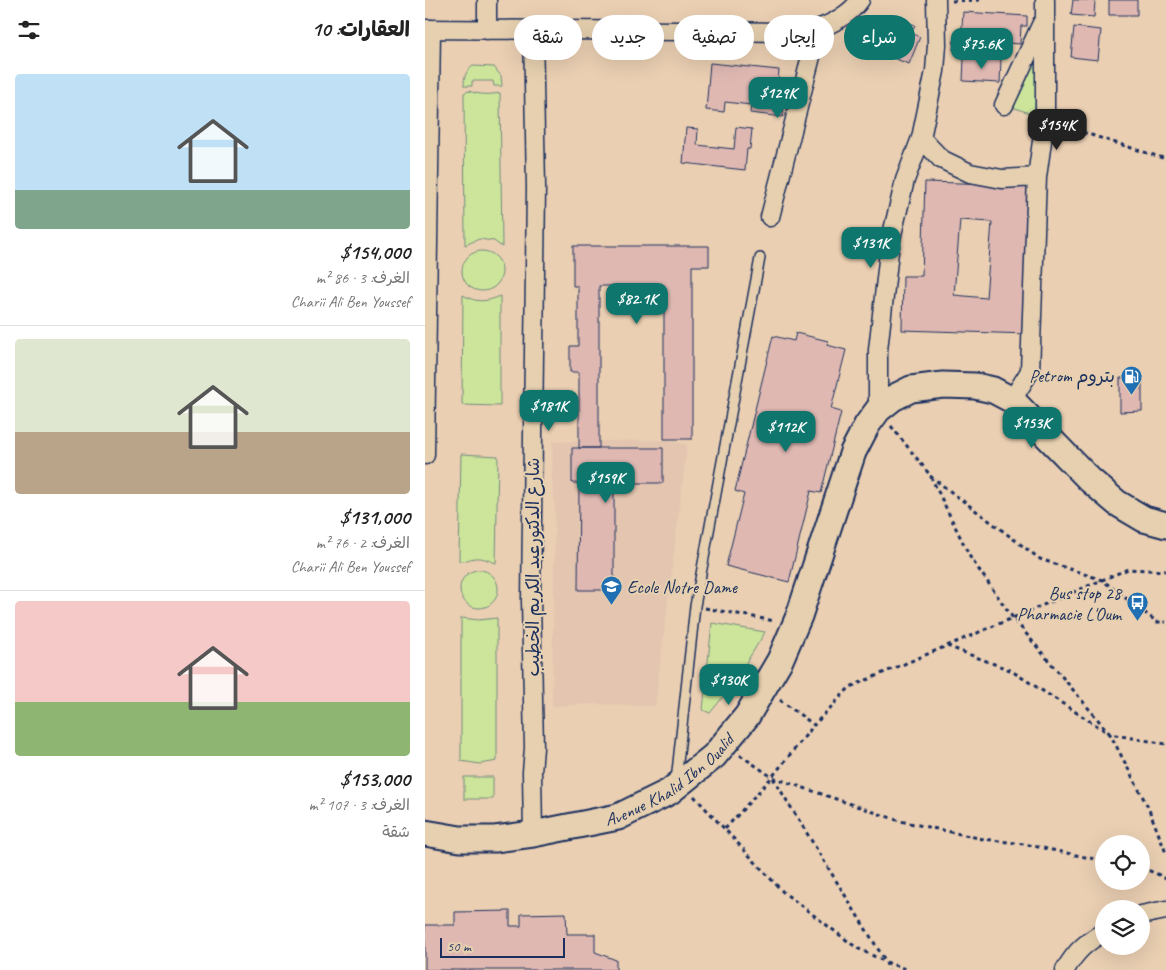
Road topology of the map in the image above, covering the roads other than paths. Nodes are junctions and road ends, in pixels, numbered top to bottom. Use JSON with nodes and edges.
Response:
{"nodes":[{"id":1,"x":487,"y":0,"type":"edge"},
{"id":2,"x":861,"y":0,"type":"edge"},
{"id":3,"x":1045,"y":0,"type":"edge"},
{"id":4,"x":936,"y":1,"type":"edge"},
{"id":5,"x":1045,"y":18,"type":"junction"},
{"id":6,"x":834,"y":21,"type":"edge"},
{"id":7,"x":428,"y":29,"type":"edge"},
{"id":8,"x":487,"y":30,"type":"junction"},
{"id":9,"x":514,"y":30,"type":"edge"},
{"id":10,"x":582,"y":30,"type":"edge"},
{"id":11,"x":764,"y":32,"type":"edge"},
{"id":12,"x":534,"y":60,"type":"edge"},
{"id":13,"x":810,"y":60,"type":"edge"},
{"id":14,"x":1003,"y":105,"type":"dead end"},
{"id":15,"x":921,"y":138,"type":"junction"},
{"id":16,"x":1037,"y":178,"type":"junction"},
{"id":17,"x":770,"y":217,"type":"dead end"},
{"id":18,"x":760,"y":258,"type":"dead end"},
{"id":19,"x":1012,"y":400,"type":"junction"},
{"id":20,"x":878,"y":410,"type":"junction"},
{"id":21,"x":425,"y":455,"type":"edge"},
{"id":22,"x":1166,"y":525,"type":"edge"},
{"id":23,"x":678,"y":785,"type":"junction"},
{"id":24,"x":425,"y":834,"type":"edge"},
{"id":25,"x":533,"y":834,"type":"junction"},
{"id":26,"x":1166,"y":910,"type":"edge"},
{"id":27,"x":1150,"y":913,"type":"edge"},
{"id":28,"x":1095,"y":938,"type":"edge"},
{"id":29,"x":1065,"y":970,"type":"edge"}],
"edges":[{"from":1,"to":8,"type":"street"},
{"from":2,"to":6,"type":"street"},
{"from":3,"to":5,"type":"street"},
{"from":4,"to":15,"type":"street"},
{"from":5,"to":14,"type":"street"},
{"from":5,"to":16,"type":"street"},
{"from":7,"to":8,"type":"street"},
{"from":7,"to":21,"type":"street"},
{"from":8,"to":9,"type":"street"},
{"from":10,"to":11,"type":"street"},
{"from":12,"to":25,"type":"street","name":"شارع الدكتورعبد الكريم الخطيب"},
{"from":13,"to":17,"type":"street"},
{"from":15,"to":16,"type":"street"},
{"from":15,"to":20,"type":"street"},
{"from":16,"to":19,"type":"street"},
{"from":18,"to":23,"type":"lane"},
{"from":19,"to":20,"type":"main road"},
{"from":19,"to":22,"type":"main road"},
{"from":20,"to":23,"type":"main road","name":"Avenue Khalid Ibn Oualid"},
{"from":23,"to":25,"type":"main road","name":"Avenue Khalid Ibn Oualid"},
{"from":24,"to":25,"type":"main road","name":"Avenue Khalid Ibn Oualid"},
{"from":26,"to":27,"type":"street"},
{"from":28,"to":29,"type":"street"}]}
